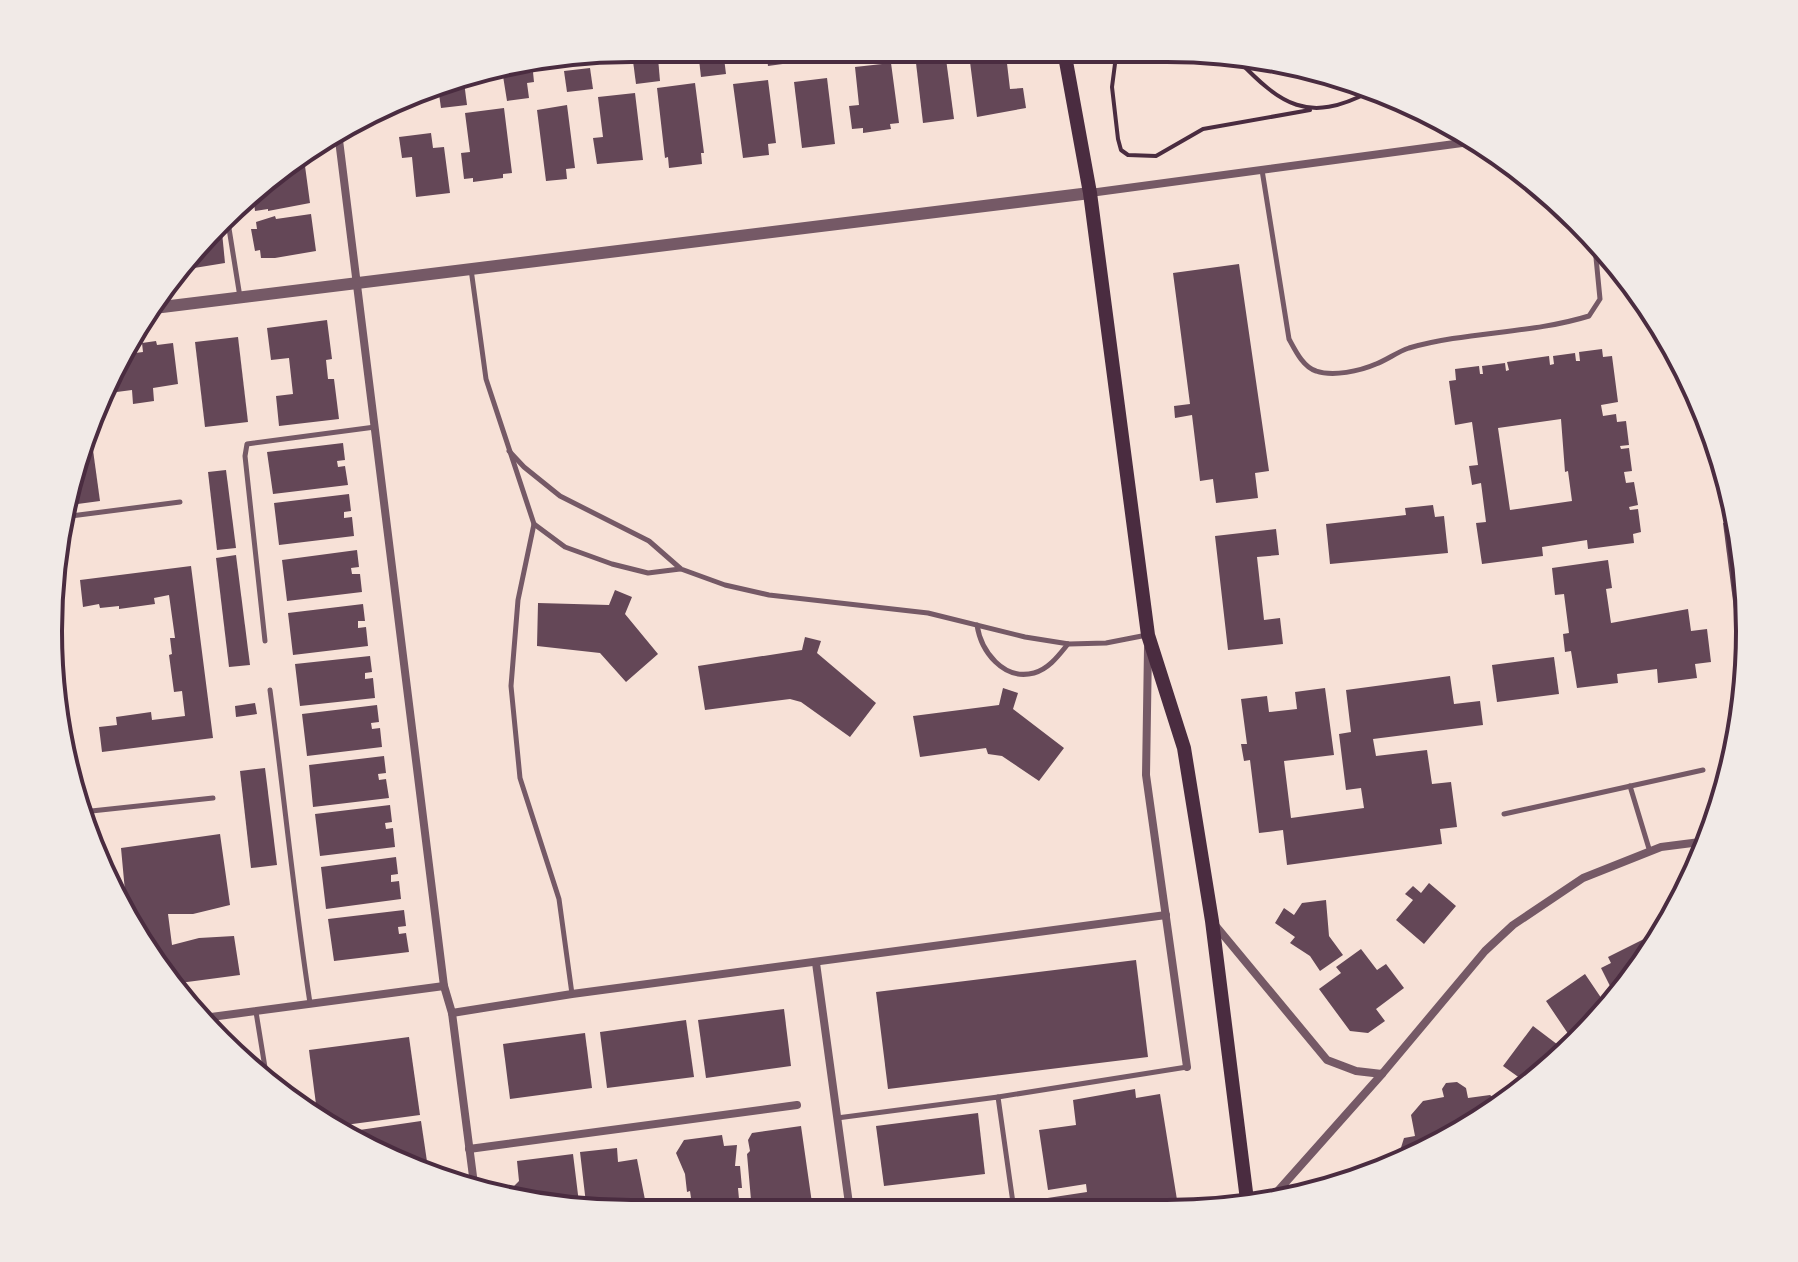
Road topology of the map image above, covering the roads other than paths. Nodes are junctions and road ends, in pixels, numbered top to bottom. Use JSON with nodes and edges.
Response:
{"nodes":[{"id":1,"x":1066,"y":62,"type":"edge"},
{"id":2,"x":339,"y":142,"type":"edge"},
{"id":3,"x":1460,"y":143,"type":"edge"},
{"id":4,"x":1262,"y":170,"type":"junction"},
{"id":5,"x":1090,"y":193,"type":"junction"},
{"id":6,"x":229,"y":229,"type":"edge"},
{"id":7,"x":1596,"y":257,"type":"edge"},
{"id":8,"x":471,"y":269,"type":"junction"},
{"id":9,"x":359,"y":284,"type":"junction"},
{"id":10,"x":240,"y":298,"type":"junction"},
{"id":11,"x":164,"y":307,"type":"edge"},
{"id":12,"x":376,"y":426,"type":"junction"},
{"id":13,"x":507,"y":448,"type":"junction"},
{"id":14,"x":180,"y":502,"type":"dead end"},
{"id":15,"x":74,"y":516,"type":"edge"},
{"id":16,"x":534,"y":524,"type":"junction"},
{"id":17,"x":681,"y":569,"type":"junction"},
{"id":18,"x":977,"y":625,"type":"junction"},
{"id":19,"x":1148,"y":635,"type":"junction"},
{"id":20,"x":265,"y":641,"type":"dead end"},
{"id":21,"x":1069,"y":644,"type":"junction"},
{"id":22,"x":270,"y":690,"type":"dead end"},
{"id":23,"x":1703,"y":770,"type":"dead end"},
{"id":24,"x":1630,"y":786,"type":"junction"},
{"id":25,"x":213,"y":798,"type":"dead end"},
{"id":26,"x":91,"y":811,"type":"edge"},
{"id":27,"x":1504,"y":814,"type":"dead end"},
{"id":28,"x":1695,"y":843,"type":"edge"},
{"id":29,"x":1650,"y":852,"type":"junction"},
{"id":30,"x":1166,"y":915,"type":"junction"},
{"id":31,"x":1212,"y":921,"type":"junction"},
{"id":32,"x":816,"y":963,"type":"junction"},
{"id":33,"x":444,"y":986,"type":"junction"},
{"id":34,"x":572,"y":994,"type":"junction"},
{"id":35,"x":310,"y":1004,"type":"junction"},
{"id":36,"x":256,"y":1011,"type":"junction"},
{"id":37,"x":452,"y":1013,"type":"junction"},
{"id":38,"x":213,"y":1017,"type":"edge"},
{"id":39,"x":265,"y":1066,"type":"edge"},
{"id":40,"x":1187,"y":1067,"type":"joint"},
{"id":41,"x":1382,"y":1074,"type":"junction"},
{"id":42,"x":998,"y":1097,"type":"junction"},
{"id":43,"x":797,"y":1105,"type":"dead end"},
{"id":44,"x":837,"y":1118,"type":"junction"},
{"id":45,"x":469,"y":1149,"type":"junction"},
{"id":46,"x":473,"y":1178,"type":"edge"},
{"id":47,"x":1280,"y":1189,"type":"edge"},
{"id":48,"x":1246,"y":1194,"type":"edge"},
{"id":49,"x":848,"y":1200,"type":"edge"},
{"id":50,"x":1013,"y":1200,"type":"edge"}],
"edges":[{"from":1,"to":5,"type":"main road"},
{"from":2,"to":9,"type":"street"},
{"from":3,"to":4,"type":"street"},
{"from":4,"to":5,"type":"street"},
{"from":4,"to":7,"type":"lane"},
{"from":5,"to":8,"type":"street"},
{"from":5,"to":19,"type":"main road"},
{"from":6,"to":10,"type":"lane"},
{"from":8,"to":9,"type":"street"},
{"from":8,"to":13,"type":"lane"},
{"from":9,"to":10,"type":"street"},
{"from":9,"to":12,"type":"street"},
{"from":10,"to":11,"type":"street"},
{"from":12,"to":20,"type":"lane"},
{"from":12,"to":33,"type":"street"},
{"from":13,"to":16,"type":"lane"},
{"from":13,"to":17,"type":"lane"},
{"from":14,"to":15,"type":"lane"},
{"from":16,"to":17,"type":"lane"},
{"from":16,"to":34,"type":"lane"},
{"from":17,"to":18,"type":"lane"},
{"from":18,"to":21,"type":"lane"},
{"from":18,"to":21,"type":"lane"},
{"from":19,"to":21,"type":"lane"},
{"from":19,"to":30,"type":"street"},
{"from":19,"to":31,"type":"main road"},
{"from":22,"to":35,"type":"lane"},
{"from":23,"to":24,"type":"lane"},
{"from":24,"to":27,"type":"lane"},
{"from":24,"to":29,"type":"lane"},
{"from":25,"to":26,"type":"lane"},
{"from":28,"to":29,"type":"street"},
{"from":29,"to":41,"type":"street"},
{"from":30,"to":32,"type":"street"},
{"from":30,"to":40,"type":"street"},
{"from":31,"to":41,"type":"street"},
{"from":31,"to":48,"type":"main road"},
{"from":32,"to":34,"type":"street"},
{"from":32,"to":44,"type":"street"},
{"from":33,"to":35,"type":"street"},
{"from":33,"to":37,"type":"street"},
{"from":34,"to":37,"type":"street"},
{"from":35,"to":36,"type":"street"},
{"from":36,"to":38,"type":"street"},
{"from":36,"to":39,"type":"lane"},
{"from":37,"to":45,"type":"street"},
{"from":40,"to":42,"type":"lane"},
{"from":41,"to":47,"type":"street"},
{"from":42,"to":44,"type":"lane"},
{"from":42,"to":50,"type":"lane"},
{"from":43,"to":45,"type":"street"},
{"from":44,"to":49,"type":"street"},
{"from":45,"to":46,"type":"street"}]}
